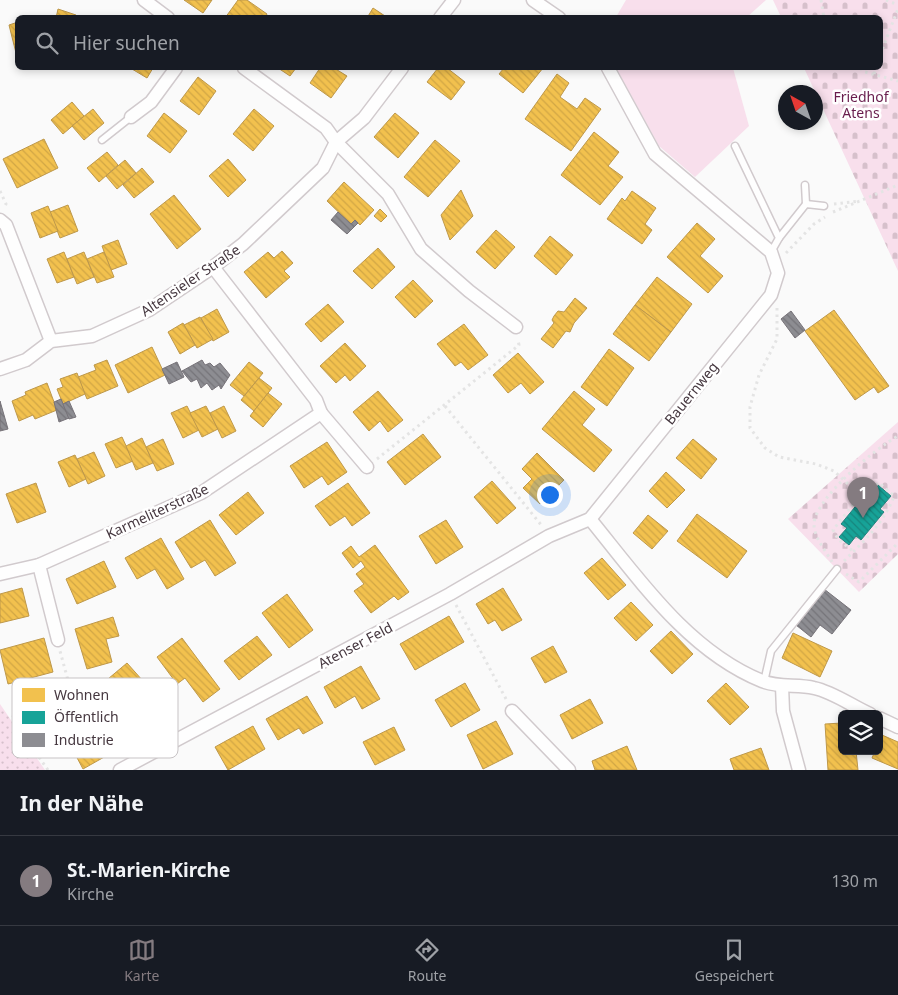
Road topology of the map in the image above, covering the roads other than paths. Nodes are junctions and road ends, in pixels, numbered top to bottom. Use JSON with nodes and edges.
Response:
{"nodes":[{"id":1,"x":144,"y":0,"type":"edge"},
{"id":2,"x":454,"y":0,"type":"edge"},
{"id":3,"x":533,"y":0,"type":"edge"},
{"id":4,"x":164,"y":15,"type":"edge"},
{"id":5,"x":442,"y":15,"type":"edge"},
{"id":6,"x":555,"y":15,"type":"edge"},
{"id":7,"x":175,"y":70,"type":"edge"},
{"id":8,"x":247,"y":70,"type":"edge"},
{"id":9,"x":400,"y":70,"type":"edge"},
{"id":10,"x":609,"y":70,"type":"edge"},
{"id":11,"x":131,"y":117,"type":"joint"},
{"id":12,"x":102,"y":140,"type":"dead end"},
{"id":13,"x":336,"y":142,"type":"junction"},
{"id":14,"x":735,"y":146,"type":"dead end"},
{"id":15,"x":805,"y":186,"type":"dead end"},
{"id":16,"x":806,"y":204,"type":"junction"},
{"id":17,"x":824,"y":206,"type":"road end"},
{"id":18,"x":0,"y":220,"type":"edge"},
{"id":19,"x":779,"y":238,"type":"junction"},
{"id":20,"x":773,"y":258,"type":"junction"},
{"id":21,"x":213,"y":267,"type":"junction"},
{"id":22,"x":516,"y":327,"type":"road end"},
{"id":23,"x":51,"y":341,"type":"junction"},
{"id":24,"x":0,"y":369,"type":"edge"},
{"id":25,"x":321,"y":414,"type":"junction"},
{"id":26,"x":367,"y":467,"type":"road end"},
{"id":27,"x":590,"y":518,"type":"junction"},
{"id":28,"x":39,"y":565,"type":"junction"},
{"id":29,"x":836,"y":569,"type":"road end"},
{"id":30,"x":0,"y":574,"type":"edge"},
{"id":31,"x":58,"y":640,"type":"road end"},
{"id":32,"x":764,"y":682,"type":"junction"},
{"id":33,"x":782,"y":686,"type":"junction"},
{"id":34,"x":862,"y":710,"type":"edge"},
{"id":35,"x":512,"y":711,"type":"road end"},
{"id":36,"x":883,"y":720,"type":"edge"},
{"id":37,"x":898,"y":727,"type":"edge"},
{"id":38,"x":178,"y":739,"type":"edge"},
{"id":39,"x":142,"y":758,"type":"edge"},
{"id":40,"x":120,"y":770,"type":"edge"},
{"id":41,"x":569,"y":770,"type":"edge"},
{"id":42,"x":798,"y":770,"type":"edge"}],
"edges":[{"from":1,"to":4,"type":"street"},
{"from":2,"to":5,"type":"street"},
{"from":3,"to":6,"type":"street"},
{"from":7,"to":11,"type":"street"},
{"from":8,"to":13,"type":"street"},
{"from":9,"to":13,"type":"street","name":"Altensieler Straße"},
{"from":10,"to":20,"type":"street"},
{"from":11,"to":12,"type":"lane"},
{"from":13,"to":21,"type":"street","name":"Altensieler Straße"},
{"from":13,"to":22,"type":"street"},
{"from":14,"to":19,"type":"lane"},
{"from":15,"to":16,"type":"lane"},
{"from":16,"to":17,"type":"lane"},
{"from":16,"to":19,"type":"lane"},
{"from":18,"to":23,"type":"street"},
{"from":19,"to":20,"type":"lane"},
{"from":20,"to":27,"type":"street","name":"Bauernweg"},
{"from":21,"to":23,"type":"street","name":"Altensieler Straße"},
{"from":21,"to":25,"type":"street"},
{"from":23,"to":24,"type":"street"},
{"from":25,"to":26,"type":"street"},
{"from":25,"to":28,"type":"street","name":"Karmeliterstraße"},
{"from":27,"to":32,"type":"street"},
{"from":27,"to":38,"type":"street","name":"Atenser Feld"},
{"from":28,"to":30,"type":"street","name":"Karmeliterstraße"},
{"from":28,"to":31,"type":"street"},
{"from":29,"to":32,"type":"lane"},
{"from":32,"to":33,"type":"street"},
{"from":33,"to":34,"type":"street"},
{"from":33,"to":42,"type":"street"},
{"from":35,"to":41,"type":"street"},
{"from":36,"to":37,"type":"street"},
{"from":39,"to":40,"type":"street","name":"Atenser Feld"}]}
